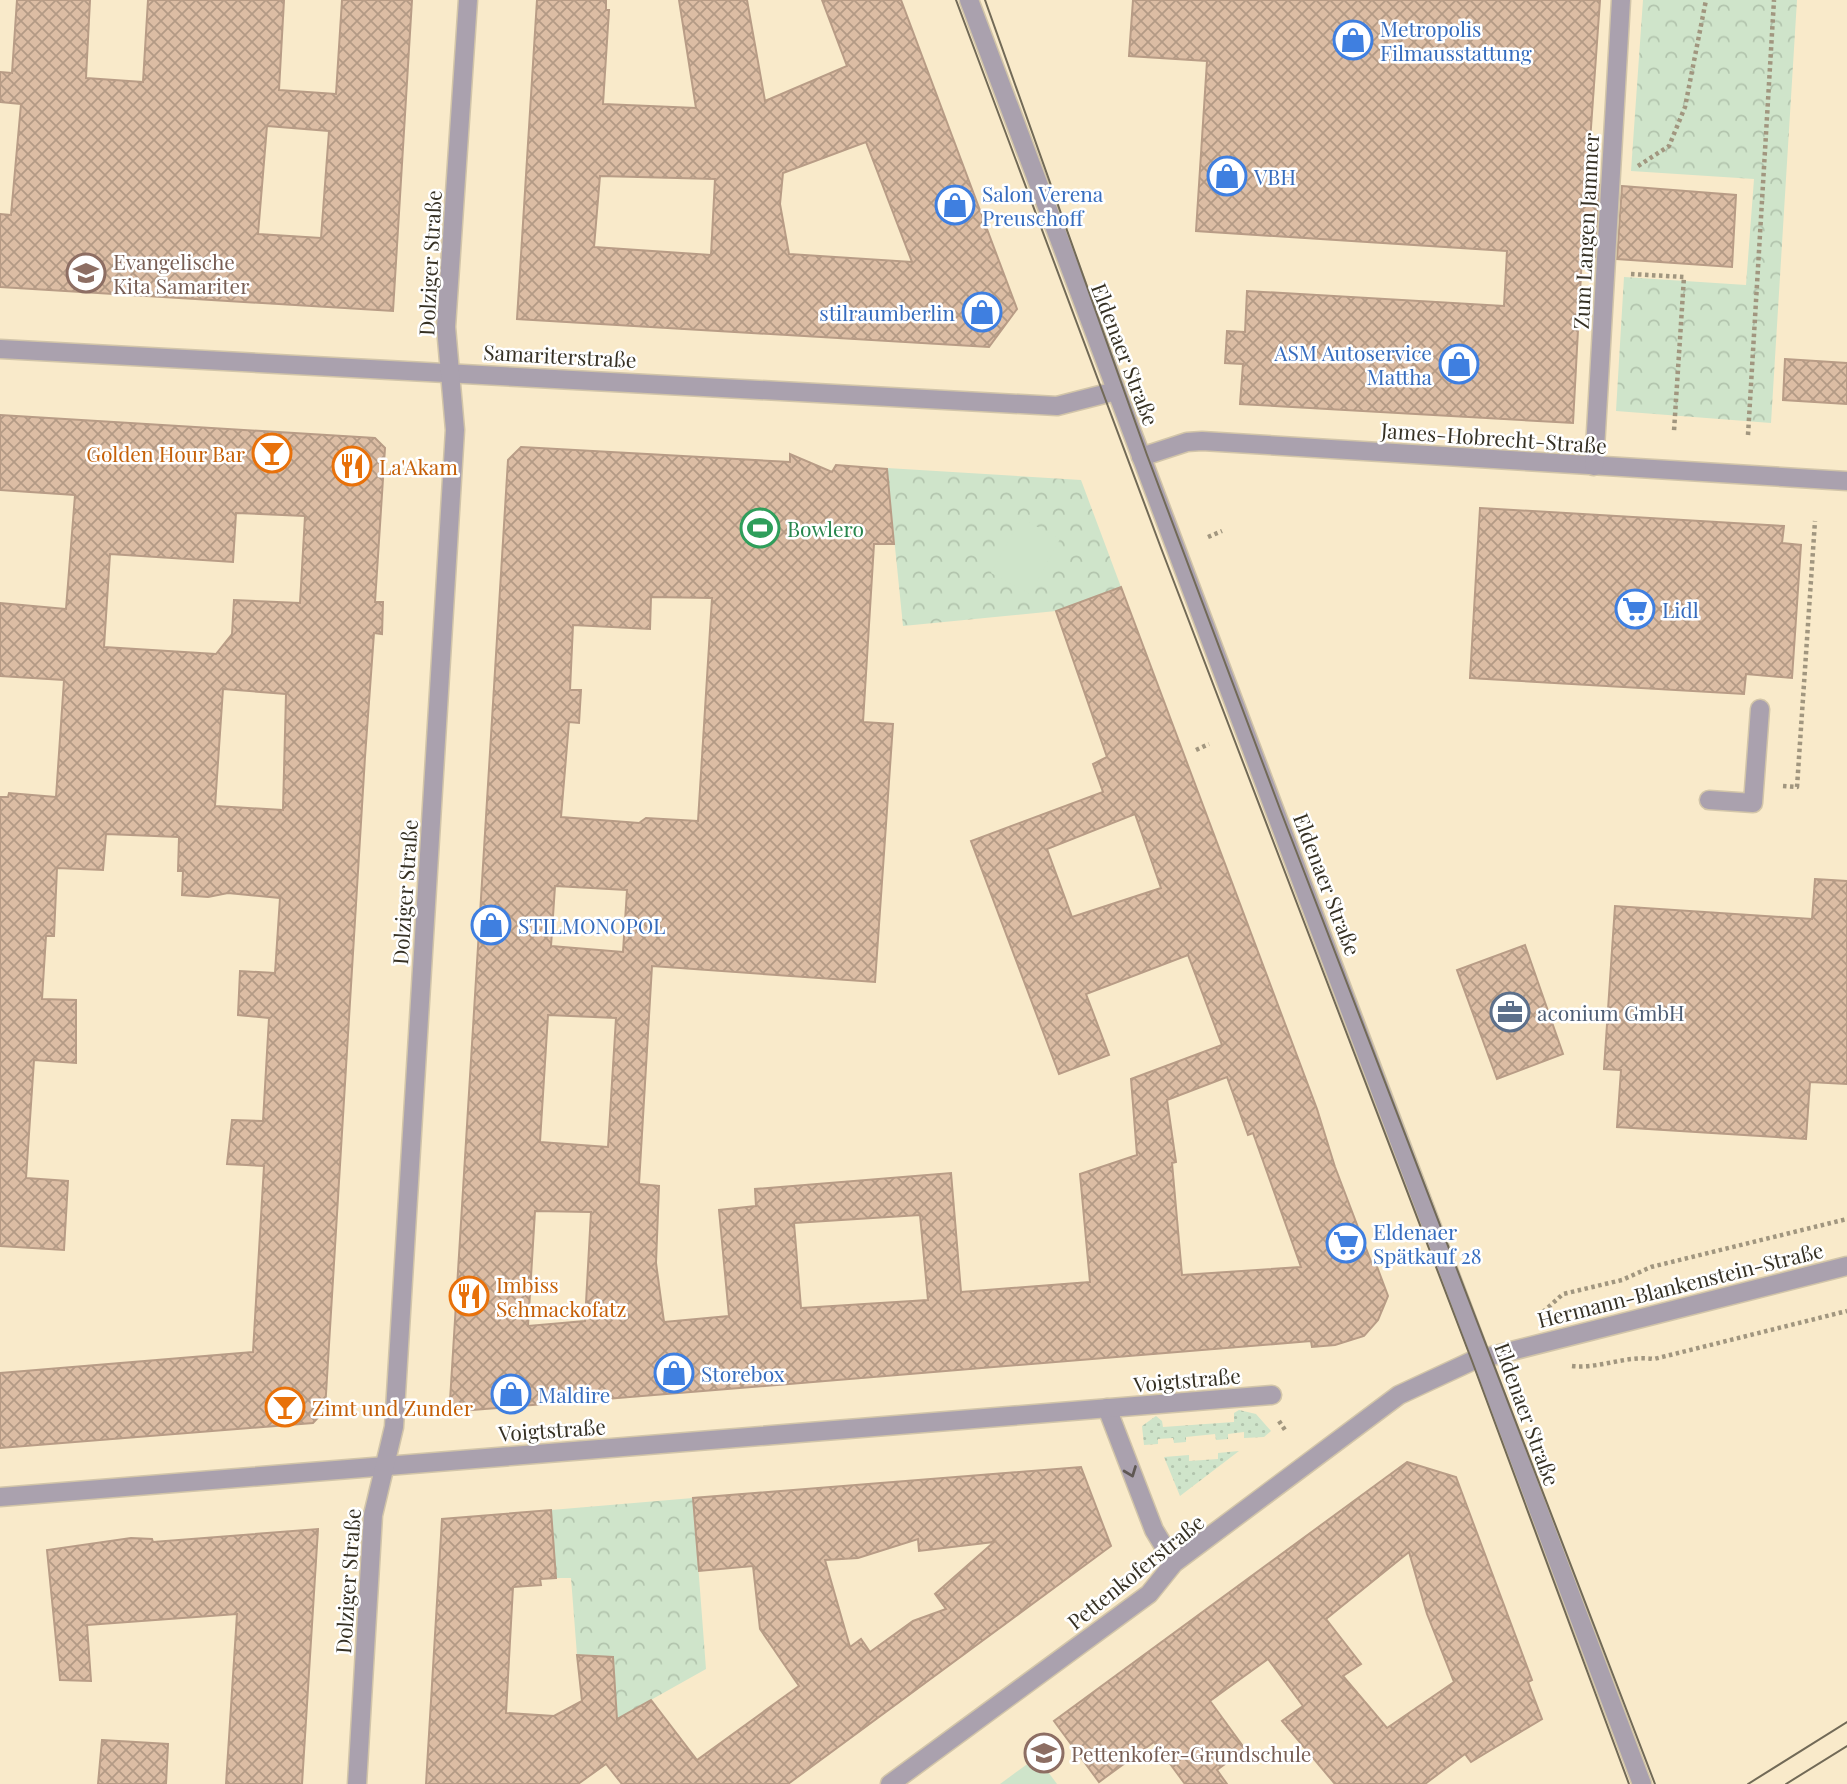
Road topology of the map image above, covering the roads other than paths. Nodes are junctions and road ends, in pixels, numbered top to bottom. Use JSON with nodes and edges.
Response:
{"nodes":[{"id":1,"x":468,"y":0,"type":"edge"},
{"id":2,"x":970,"y":0,"type":"edge"},
{"id":3,"x":1621,"y":0,"type":"edge"},
{"id":4,"x":0,"y":349,"type":"edge"},
{"id":5,"x":450,"y":372,"type":"junction"},
{"id":6,"x":1116,"y":391,"type":"junction"},
{"id":7,"x":1142,"y":457,"type":"junction"},
{"id":8,"x":1594,"y":466,"type":"junction"},
{"id":9,"x":1847,"y":481,"type":"edge"},
{"id":10,"x":1760,"y":709,"type":"dead end"},
{"id":11,"x":1709,"y":800,"type":"dead end"},
{"id":12,"x":1847,"y":1266,"type":"edge"},
{"id":13,"x":1483,"y":1357,"type":"junction"},
{"id":14,"x":1272,"y":1395,"type":"dead end"},
{"id":15,"x":1107,"y":1408,"type":"junction"},
{"id":16,"x":385,"y":1464,"type":"junction"},
{"id":17,"x":0,"y":1497,"type":"edge"},
{"id":18,"x":1174,"y":1563,"type":"junction"},
{"id":19,"x":357,"y":1784,"type":"edge"},
{"id":20,"x":890,"y":1784,"type":"edge"},
{"id":21,"x":1642,"y":1784,"type":"edge"}],
"edges":[{"from":1,"to":5,"type":"street","name":"Dolziger Straße"},
{"from":2,"to":6,"type":"street","name":"Eldenaer Straße"},
{"from":3,"to":8,"type":"street","name":"Zum Langen Jammer"},
{"from":4,"to":5,"type":"street","name":"Samariterstraße"},
{"from":5,"to":6,"type":"street","name":"Samariterstraße"},
{"from":5,"to":16,"type":"street","name":"Dolziger Straße"},
{"from":6,"to":7,"type":"street","name":"Eldenaer Straße"},
{"from":7,"to":8,"type":"street","name":"James-Hobrecht-Straße"},
{"from":7,"to":13,"type":"street","name":"Eldenaer Straße"},
{"from":8,"to":9,"type":"street","name":"James-Hobrecht-Straße"},
{"from":10,"to":11,"type":"street"},
{"from":12,"to":13,"type":"street","name":"Hermann-Blankenstein-Straße"},
{"from":13,"to":18,"type":"street","name":"Pettenkoferstraße"},
{"from":13,"to":21,"type":"street","name":"Eldenaer Straße"},
{"from":14,"to":15,"type":"street","name":"Voigtstraße"},
{"from":15,"to":16,"type":"street","name":"Voigtstraße"},
{"from":15,"to":18,"type":"street","name":"Voigtstraße","one_way":true},
{"from":16,"to":17,"type":"street","name":"Voigtstraße"},
{"from":16,"to":19,"type":"street","name":"Dolziger Straße"},
{"from":18,"to":20,"type":"street","name":"Pettenkoferstraße"}]}
